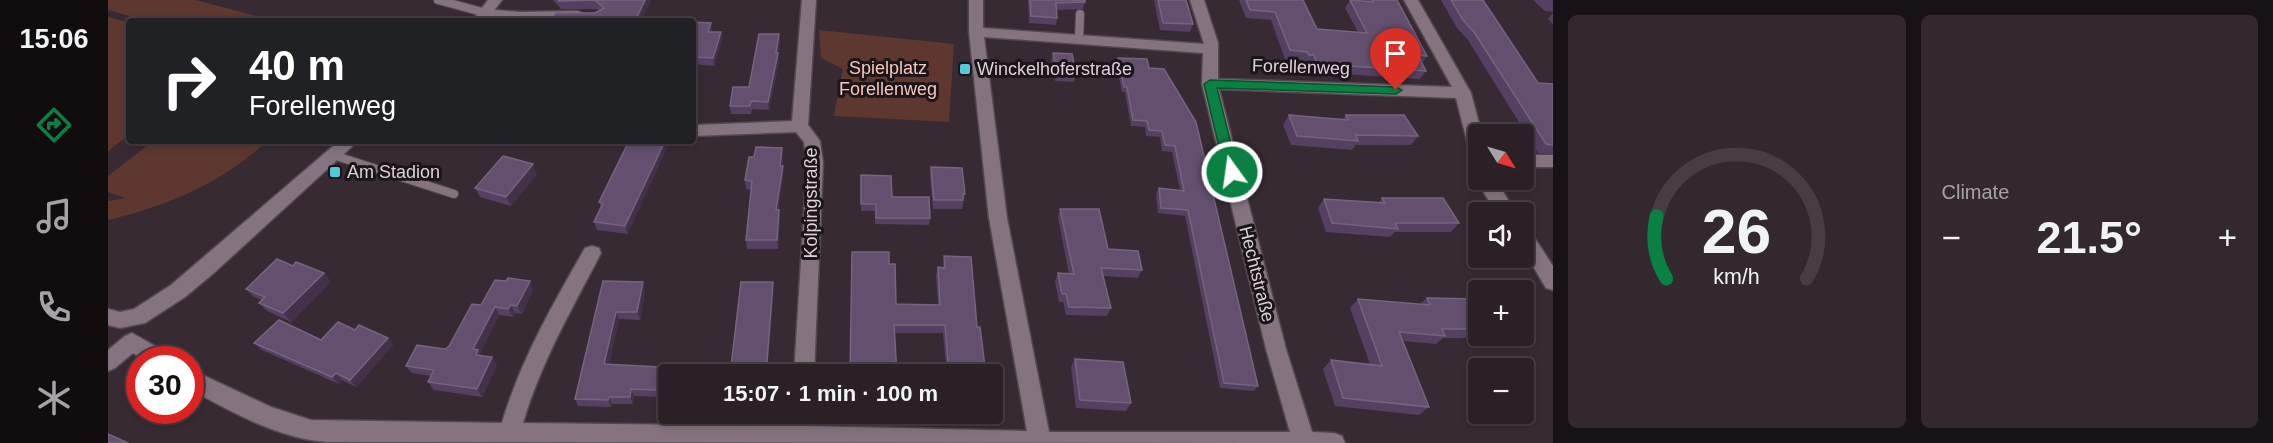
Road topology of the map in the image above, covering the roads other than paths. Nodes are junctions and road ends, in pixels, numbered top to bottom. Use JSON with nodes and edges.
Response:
{"nodes":[{"id":1,"x":438,"y":0,"type":"edge"},
{"id":2,"x":495,"y":0,"type":"edge"},
{"id":3,"x":809,"y":0,"type":"edge"},
{"id":4,"x":976,"y":0,"type":"edge"},
{"id":5,"x":1197,"y":0,"type":"edge"},
{"id":6,"x":1411,"y":0,"type":"edge"},
{"id":7,"x":1080,"y":14,"type":"dead end"},
{"id":8,"x":593,"y":15,"type":"edge"},
{"id":9,"x":483,"y":17,"type":"edge"},
{"id":10,"x":976,"y":32,"type":"junction"},
{"id":11,"x":1079,"y":39,"type":"junction"},
{"id":12,"x":1210,"y":49,"type":"junction"},
{"id":13,"x":1210,"y":84,"type":"junction"},
{"id":14,"x":1463,"y":93,"type":"junction"},
{"id":15,"x":1471,"y":124,"type":"edge"},
{"id":16,"x":800,"y":126,"type":"junction"},
{"id":17,"x":696,"y":131,"type":"dead end"},
{"id":18,"x":346,"y":144,"type":"edge"},
{"id":19,"x":333,"y":155,"type":"junction"},
{"id":20,"x":1534,"y":160,"type":"edge"},
{"id":21,"x":1553,"y":161,"type":"edge"},
{"id":22,"x":454,"y":194,"type":"dead end"},
{"id":23,"x":1534,"y":252,"type":"edge"},
{"id":24,"x":592,"y":253,"type":"dead end"},
{"id":25,"x":1553,"y":282,"type":"edge"},
{"id":26,"x":108,"y":317,"type":"edge"},
{"id":27,"x":138,"y":317,"type":"junction"},
{"id":28,"x":132,"y":342,"type":"junction"},
{"id":29,"x":139,"y":346,"type":"edge"},
{"id":30,"x":108,"y":362,"type":"edge"},
{"id":31,"x":805,"y":364,"type":"edge"},
{"id":32,"x":204,"y":385,"type":"edge"},
{"id":33,"x":802,"y":424,"type":"edge"},
{"id":34,"x":510,"y":432,"type":"junction"},
{"id":35,"x":302,"y":436,"type":"edge"},
{"id":36,"x":801,"y":437,"type":"junction"},
{"id":37,"x":592,"y":438,"type":"edge"},
{"id":38,"x":743,"y":440,"type":"edge"},
{"id":39,"x":1304,"y":441,"type":"junction"},
{"id":40,"x":1040,"y":442,"type":"edge"},
{"id":41,"x":1171,"y":443,"type":"edge"},
{"id":42,"x":1334,"y":443,"type":"edge"}],
"edges":[{"from":1,"to":9,"type":"lane"},
{"from":2,"to":9,"type":"street"},
{"from":3,"to":16,"type":"street","name":"Kolpingstraße"},
{"from":4,"to":10,"type":"street"},
{"from":5,"to":12,"type":"street","name":"Hechtstraße"},
{"from":6,"to":14,"type":"street"},
{"from":7,"to":11,"type":"lane"},
{"from":8,"to":9,"type":"street"},
{"from":10,"to":11,"type":"street"},
{"from":10,"to":40,"type":"street"},
{"from":11,"to":12,"type":"street"},
{"from":12,"to":13,"type":"street","name":"Hechtstraße"},
{"from":13,"to":14,"type":"street","name":"Forellenweg"},
{"from":13,"to":39,"type":"street","name":"Hechtstraße"},
{"from":14,"to":15,"type":"street"},
{"from":16,"to":17,"type":"street"},
{"from":16,"to":31,"type":"street","name":"Kolpingstraße"},
{"from":18,"to":19,"type":"street"},
{"from":19,"to":22,"type":"lane"},
{"from":19,"to":27,"type":"street"},
{"from":20,"to":21,"type":"street"},
{"from":23,"to":25,"type":"street"},
{"from":24,"to":34,"type":"street"},
{"from":26,"to":27,"type":"street"},
{"from":27,"to":28,"type":"street"},
{"from":28,"to":29,"type":"street"},
{"from":28,"to":30,"type":"street"},
{"from":32,"to":35,"type":"street"},
{"from":33,"to":36,"type":"street"},
{"from":34,"to":35,"type":"street"},
{"from":34,"to":37,"type":"street"},
{"from":36,"to":38,"type":"street"},
{"from":36,"to":40,"type":"street"},
{"from":37,"to":38,"type":"street"},
{"from":39,"to":41,"type":"street"},
{"from":39,"to":42,"type":"street"},
{"from":40,"to":41,"type":"street"}]}
